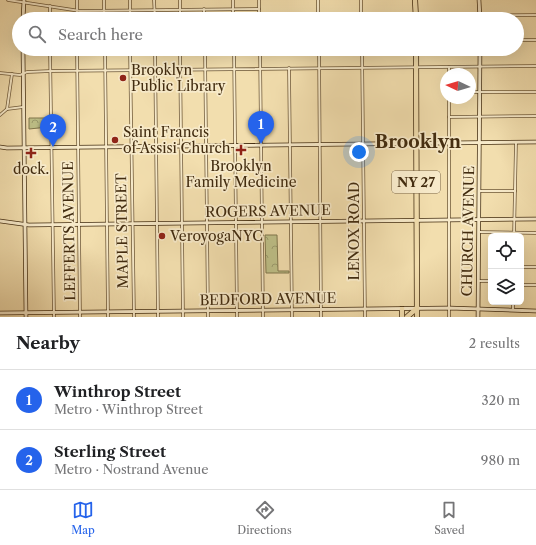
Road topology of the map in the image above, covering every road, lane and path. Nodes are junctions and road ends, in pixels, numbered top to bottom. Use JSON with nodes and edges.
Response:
{"nodes":[{"id":1,"x":8,"y":0,"type":"edge"},
{"id":2,"x":77,"y":0,"type":"edge"},
{"id":3,"x":104,"y":0,"type":"edge"},
{"id":4,"x":130,"y":0,"type":"edge"},
{"id":5,"x":154,"y":0,"type":"edge"},
{"id":6,"x":180,"y":0,"type":"edge"},
{"id":7,"x":233,"y":0,"type":"edge"},
{"id":8,"x":259,"y":0,"type":"edge"},
{"id":9,"x":318,"y":0,"type":"edge"},
{"id":10,"x":361,"y":0,"type":"edge"},
{"id":11,"x":415,"y":0,"type":"edge"},
{"id":12,"x":479,"y":0,"type":"edge"},
{"id":13,"x":24,"y":1,"type":"edge"},
{"id":14,"x":50,"y":6,"type":"junction"},
{"id":15,"x":204,"y":9,"type":"joint"},
{"id":16,"x":233,"y":9,"type":"junction"},
{"id":17,"x":259,"y":9,"type":"joint"},
{"id":18,"x":77,"y":10,"type":"junction"},
{"id":19,"x":104,"y":10,"type":"junction"},
{"id":20,"x":130,"y":10,"type":"junction"},
{"id":21,"x":155,"y":10,"type":"junction"},
{"id":22,"x":180,"y":10,"type":"junction"},
{"id":23,"x":23,"y":12,"type":"edge"},
{"id":24,"x":50,"y":12,"type":"edge"},
{"id":25,"x":318,"y":12,"type":"edge"},
{"id":26,"x":361,"y":12,"type":"edge"},
{"id":27,"x":416,"y":12,"type":"edge"},
{"id":28,"x":480,"y":12,"type":"edge"},
{"id":29,"x":524,"y":15,"type":"edge"},
{"id":30,"x":536,"y":15,"type":"edge"},
{"id":31,"x":524,"y":40,"type":"edge"},
{"id":32,"x":536,"y":40,"type":"edge"},
{"id":33,"x":23,"y":56,"type":"edge"},
{"id":34,"x":50,"y":56,"type":"edge"},
{"id":35,"x":77,"y":56,"type":"edge"},
{"id":36,"x":105,"y":56,"type":"edge"},
{"id":37,"x":130,"y":56,"type":"edge"},
{"id":38,"x":155,"y":56,"type":"edge"},
{"id":39,"x":180,"y":56,"type":"edge"},
{"id":40,"x":204,"y":56,"type":"edge"},
{"id":41,"x":234,"y":56,"type":"edge"},
{"id":42,"x":260,"y":56,"type":"edge"},
{"id":43,"x":319,"y":56,"type":"edge"},
{"id":44,"x":362,"y":56,"type":"edge"},
{"id":45,"x":416,"y":56,"type":"edge"},
{"id":46,"x":480,"y":56,"type":"edge"},
{"id":47,"x":480,"y":66,"type":"junction"},
{"id":48,"x":536,"y":66,"type":"edge"},
{"id":49,"x":362,"y":67,"type":"junction"},
{"id":50,"x":416,"y":67,"type":"junction"},
{"id":51,"x":449,"y":67,"type":"joint"},
{"id":52,"x":290,"y":68,"type":"junction"},
{"id":53,"x":319,"y":68,"type":"junction"},
{"id":54,"x":205,"y":69,"type":"junction"},
{"id":55,"x":234,"y":69,"type":"junction"},
{"id":56,"x":260,"y":69,"type":"junction"},
{"id":57,"x":105,"y":70,"type":"junction"},
{"id":58,"x":131,"y":70,"type":"junction"},
{"id":59,"x":155,"y":70,"type":"junction"},
{"id":60,"x":180,"y":70,"type":"junction"},
{"id":61,"x":51,"y":71,"type":"junction"},
{"id":62,"x":78,"y":71,"type":"junction"},
{"id":63,"x":0,"y":73,"type":"edge"},
{"id":64,"x":12,"y":74,"type":"junction"},
{"id":65,"x":24,"y":74,"type":"junction"},
{"id":66,"x":476,"y":92,"type":"edge"},
{"id":67,"x":480,"y":92,"type":"junction"},
{"id":68,"x":536,"y":92,"type":"edge"},
{"id":69,"x":449,"y":104,"type":"edge"},
{"id":70,"x":24,"y":107,"type":"junction"},
{"id":71,"x":7,"y":110,"type":"junction"},
{"id":72,"x":0,"y":115,"type":"edge"},
{"id":73,"x":536,"y":116,"type":"edge"},
{"id":74,"x":449,"y":117,"type":"junction"},
{"id":75,"x":480,"y":117,"type":"junction"},
{"id":76,"x":516,"y":142,"type":"junction"},
{"id":77,"x":536,"y":142,"type":"edge"},
{"id":78,"x":449,"y":143,"type":"junction"},
{"id":79,"x":480,"y":143,"type":"junction"},
{"id":80,"x":364,"y":144,"type":"junction"},
{"id":81,"x":416,"y":144,"type":"junction"},
{"id":82,"x":261,"y":145,"type":"junction"},
{"id":83,"x":290,"y":145,"type":"junction"},
{"id":84,"x":319,"y":145,"type":"junction"},
{"id":85,"x":156,"y":146,"type":"junction"},
{"id":86,"x":181,"y":146,"type":"junction"},
{"id":87,"x":206,"y":146,"type":"junction"},
{"id":88,"x":235,"y":146,"type":"junction"},
{"id":89,"x":0,"y":147,"type":"edge"},
{"id":90,"x":78,"y":147,"type":"junction"},
{"id":91,"x":106,"y":147,"type":"junction"},
{"id":92,"x":132,"y":147,"type":"junction"},
{"id":93,"x":24,"y":148,"type":"junction"},
{"id":94,"x":52,"y":148,"type":"junction"},
{"id":95,"x":480,"y":190,"type":"junction"},
{"id":96,"x":515,"y":191,"type":"junction"},
{"id":97,"x":479,"y":219,"type":"junction"},
{"id":98,"x":514,"y":219,"type":"junction"},
{"id":99,"x":536,"y":219,"type":"edge"},
{"id":100,"x":416,"y":220,"type":"junction"},
{"id":101,"x":449,"y":220,"type":"junction"},
{"id":102,"x":0,"y":221,"type":"edge"},
{"id":103,"x":320,"y":221,"type":"junction"},
{"id":104,"x":364,"y":221,"type":"junction"},
{"id":105,"x":206,"y":222,"type":"junction"},
{"id":106,"x":236,"y":222,"type":"junction"},
{"id":107,"x":262,"y":222,"type":"junction"},
{"id":108,"x":291,"y":222,"type":"junction"},
{"id":109,"x":132,"y":223,"type":"junction"},
{"id":110,"x":157,"y":223,"type":"junction"},
{"id":111,"x":182,"y":223,"type":"junction"},
{"id":112,"x":25,"y":224,"type":"junction"},
{"id":113,"x":52,"y":224,"type":"junction"},
{"id":114,"x":79,"y":224,"type":"junction"},
{"id":115,"x":107,"y":224,"type":"junction"},
{"id":116,"x":479,"y":232,"type":"junction"},
{"id":117,"x":496,"y":233,"type":"edge"},
{"id":118,"x":514,"y":233,"type":"edge"},
{"id":119,"x":536,"y":233,"type":"edge"},
{"id":120,"x":524,"y":234,"type":"edge"},
{"id":121,"x":524,"y":267,"type":"edge"},
{"id":122,"x":536,"y":267,"type":"edge"},
{"id":123,"x":478,"y":281,"type":"junction"},
{"id":124,"x":488,"y":281,"type":"edge"},
{"id":125,"x":524,"y":285,"type":"edge"},
{"id":126,"x":536,"y":285,"type":"edge"},
{"id":127,"x":513,"y":305,"type":"edge"},
{"id":128,"x":449,"y":308,"type":"junction"},
{"id":129,"x":478,"y":308,"type":"junction"},
{"id":130,"x":365,"y":309,"type":"junction"},
{"id":131,"x":402,"y":309,"type":"junction"},
{"id":132,"x":416,"y":309,"type":"junction"},
{"id":133,"x":263,"y":310,"type":"junction"},
{"id":134,"x":292,"y":310,"type":"junction"},
{"id":135,"x":321,"y":310,"type":"junction"},
{"id":136,"x":513,"y":310,"type":"junction"},
{"id":137,"x":183,"y":311,"type":"junction"},
{"id":138,"x":208,"y":311,"type":"junction"},
{"id":139,"x":237,"y":311,"type":"junction"},
{"id":140,"x":536,"y":311,"type":"edge"},
{"id":141,"x":80,"y":312,"type":"junction"},
{"id":142,"x":108,"y":312,"type":"junction"},
{"id":143,"x":134,"y":312,"type":"junction"},
{"id":144,"x":158,"y":312,"type":"junction"},
{"id":145,"x":0,"y":313,"type":"edge"},
{"id":146,"x":54,"y":313,"type":"junction"},
{"id":147,"x":26,"y":315,"type":"edge"},
{"id":148,"x":54,"y":317,"type":"edge"},
{"id":149,"x":80,"y":317,"type":"edge"},
{"id":150,"x":108,"y":317,"type":"edge"},
{"id":151,"x":134,"y":317,"type":"edge"},
{"id":152,"x":158,"y":317,"type":"edge"},
{"id":153,"x":183,"y":317,"type":"edge"},
{"id":154,"x":208,"y":317,"type":"edge"},
{"id":155,"x":237,"y":317,"type":"edge"},
{"id":156,"x":263,"y":317,"type":"edge"},
{"id":157,"x":292,"y":317,"type":"edge"},
{"id":158,"x":321,"y":317,"type":"edge"},
{"id":159,"x":365,"y":317,"type":"edge"},
{"id":160,"x":402,"y":317,"type":"edge"},
{"id":161,"x":407,"y":317,"type":"edge"},
{"id":162,"x":417,"y":317,"type":"edge"},
{"id":163,"x":449,"y":317,"type":"edge"},
{"id":164,"x":478,"y":317,"type":"edge"}],
"edges":[{"from":1,"to":13,"type":"street"},
{"from":2,"to":18,"type":"street"},
{"from":3,"to":19,"type":"street"},
{"from":4,"to":20,"type":"street"},
{"from":5,"to":21,"type":"street"},
{"from":6,"to":22,"type":"street"},
{"from":7,"to":16,"type":"street"},
{"from":8,"to":17,"type":"street"},
{"from":9,"to":25,"type":"street"},
{"from":10,"to":26,"type":"street"},
{"from":11,"to":27,"type":"highway"},
{"from":12,"to":28,"type":"main road"},
{"from":13,"to":14,"type":"street"},
{"from":13,"to":23,"type":"main road"},
{"from":14,"to":18,"type":"street"},
{"from":14,"to":24,"type":"street"},
{"from":15,"to":16,"type":"street"},
{"from":15,"to":22,"type":"street"},
{"from":16,"to":17,"type":"street"},
{"from":18,"to":19,"type":"street"},
{"from":19,"to":20,"type":"street"},
{"from":20,"to":21,"type":"street"},
{"from":21,"to":22,"type":"street"},
{"from":29,"to":30,"type":"street"},
{"from":31,"to":32,"type":"street"},
{"from":33,"to":65,"type":"main road"},
{"from":34,"to":61,"type":"street"},
{"from":35,"to":62,"type":"street","name":"LEFFERTS AVENUE"},
{"from":36,"to":57,"type":"street"},
{"from":37,"to":58,"type":"street","name":"MAPLE STREET"},
{"from":38,"to":59,"type":"street"},
{"from":39,"to":60,"type":"street"},
{"from":40,"to":54,"type":"street"},
{"from":41,"to":55,"type":"street"},
{"from":42,"to":56,"type":"street"},
{"from":43,"to":53,"type":"street"},
{"from":44,"to":49,"type":"street","name":"LENOX ROAD"},
{"from":45,"to":50,"type":"highway","number":"NY 27"},
{"from":46,"to":47,"type":"main road","name":"CHURCH AVENUE"},
{"from":47,"to":48,"type":"street"},
{"from":47,"to":51,"type":"street"},
{"from":47,"to":67,"type":"main road","name":"CHURCH AVENUE"},
{"from":49,"to":50,"type":"street"},
{"from":49,"to":53,"type":"street"},
{"from":49,"to":80,"type":"street","name":"LENOX ROAD"},
{"from":50,"to":51,"type":"street"},
{"from":50,"to":81,"type":"highway","number":"NY 27"},
{"from":52,"to":53,"type":"street"},
{"from":52,"to":56,"type":"street"},
{"from":52,"to":83,"type":"street"},
{"from":53,"to":84,"type":"street"},
{"from":54,"to":55,"type":"street"},
{"from":54,"to":60,"type":"street"},
{"from":54,"to":87,"type":"street"},
{"from":55,"to":56,"type":"street"},
{"from":55,"to":88,"type":"street"},
{"from":56,"to":82,"type":"street"},
{"from":57,"to":58,"type":"street"},
{"from":57,"to":62,"type":"street"},
{"from":57,"to":91,"type":"street"},
{"from":58,"to":59,"type":"street"},
{"from":58,"to":92,"type":"street","name":"MAPLE STREET"},
{"from":59,"to":60,"type":"street"},
{"from":59,"to":85,"type":"street"},
{"from":60,"to":86,"type":"street"},
{"from":61,"to":62,"type":"street"},
{"from":61,"to":65,"type":"street"},
{"from":61,"to":94,"type":"street"},
{"from":62,"to":90,"type":"street","name":"LEFFERTS AVENUE"},
{"from":63,"to":64,"type":"street"},
{"from":64,"to":65,"type":"street"},
{"from":64,"to":71,"type":"street"},
{"from":65,"to":70,"type":"main road"},
{"from":66,"to":67,"type":"street"},
{"from":67,"to":68,"type":"street"},
{"from":67,"to":75,"type":"main road","name":"CHURCH AVENUE"},
{"from":69,"to":74,"type":"street"},
{"from":70,"to":71,"type":"street"},
{"from":70,"to":93,"type":"main road"},
{"from":71,"to":72,"type":"street"},
{"from":73,"to":75,"type":"street"},
{"from":74,"to":75,"type":"street"},
{"from":74,"to":78,"type":"street"},
{"from":75,"to":79,"type":"main road","name":"CHURCH AVENUE"},
{"from":76,"to":77,"type":"main road"},
{"from":76,"to":79,"type":"main road"},
{"from":76,"to":96,"type":"street"},
{"from":78,"to":79,"type":"main road"},
{"from":78,"to":81,"type":"main road"},
{"from":78,"to":101,"type":"street"},
{"from":79,"to":95,"type":"main road","name":"CHURCH AVENUE"},
{"from":80,"to":81,"type":"main road"},
{"from":80,"to":84,"type":"main road"},
{"from":80,"to":104,"type":"street","name":"LENOX ROAD"},
{"from":81,"to":100,"type":"highway","number":"NY 27"},
{"from":82,"to":83,"type":"main road"},
{"from":82,"to":88,"type":"main road"},
{"from":82,"to":107,"type":"street"},
{"from":83,"to":84,"type":"main road"},
{"from":83,"to":108,"type":"street"},
{"from":84,"to":103,"type":"street"},
{"from":85,"to":86,"type":"main road"},
{"from":85,"to":92,"type":"main road"},
{"from":85,"to":110,"type":"street"},
{"from":86,"to":87,"type":"main road"},
{"from":86,"to":111,"type":"street"},
{"from":87,"to":88,"type":"main road"},
{"from":87,"to":105,"type":"street"},
{"from":88,"to":106,"type":"street"},
{"from":89,"to":93,"type":"main road"},
{"from":90,"to":91,"type":"main road"},
{"from":90,"to":94,"type":"main road"},
{"from":90,"to":114,"type":"street","name":"LEFFERTS AVENUE"},
{"from":91,"to":92,"type":"main road"},
{"from":91,"to":115,"type":"street"},
{"from":92,"to":109,"type":"street","name":"MAPLE STREET"},
{"from":93,"to":94,"type":"main road"},
{"from":93,"to":112,"type":"main road"},
{"from":94,"to":113,"type":"street"},
{"from":95,"to":96,"type":"street"},
{"from":95,"to":97,"type":"main road","name":"CHURCH AVENUE"},
{"from":96,"to":98,"type":"street"},
{"from":97,"to":98,"type":"main road","name":"ROGERS AVENUE"},
{"from":97,"to":101,"type":"main road","name":"ROGERS AVENUE"},
{"from":97,"to":116,"type":"main road","name":"CHURCH AVENUE"},
{"from":98,"to":99,"type":"main road","name":"ROGERS AVENUE"},
{"from":98,"to":118,"type":"street"},
{"from":100,"to":101,"type":"main road","name":"ROGERS AVENUE"},
{"from":100,"to":104,"type":"main road","name":"ROGERS AVENUE"},
{"from":100,"to":132,"type":"highway","number":"NY 27"},
{"from":101,"to":128,"type":"street"},
{"from":102,"to":112,"type":"main road","name":"ROGERS AVENUE"},
{"from":103,"to":104,"type":"main road","name":"ROGERS AVENUE"},
{"from":103,"to":108,"type":"main road","name":"ROGERS AVENUE"},
{"from":103,"to":135,"type":"street"},
{"from":104,"to":130,"type":"street","name":"LENOX ROAD"},
{"from":105,"to":106,"type":"main road","name":"ROGERS AVENUE"},
{"from":105,"to":111,"type":"main road","name":"ROGERS AVENUE"},
{"from":105,"to":138,"type":"street"},
{"from":106,"to":107,"type":"main road","name":"ROGERS AVENUE"},
{"from":106,"to":139,"type":"street"},
{"from":107,"to":108,"type":"main road","name":"ROGERS AVENUE"},
{"from":107,"to":133,"type":"street"},
{"from":108,"to":134,"type":"street"},
{"from":109,"to":110,"type":"main road","name":"ROGERS AVENUE"},
{"from":109,"to":115,"type":"main road","name":"ROGERS AVENUE"},
{"from":109,"to":143,"type":"street","name":"MAPLE STREET"},
{"from":110,"to":111,"type":"main road","name":"ROGERS AVENUE"},
{"from":110,"to":144,"type":"street"},
{"from":111,"to":137,"type":"street"},
{"from":112,"to":113,"type":"main road","name":"ROGERS AVENUE"},
{"from":112,"to":147,"type":"main road"},
{"from":113,"to":114,"type":"main road","name":"ROGERS AVENUE"},
{"from":113,"to":146,"type":"street"},
{"from":114,"to":115,"type":"main road","name":"ROGERS AVENUE"},
{"from":114,"to":141,"type":"street","name":"LEFFERTS AVENUE"},
{"from":115,"to":142,"type":"street"},
{"from":116,"to":117,"type":"street"},
{"from":116,"to":123,"type":"main road","name":"CHURCH AVENUE"},
{"from":119,"to":120,"type":"street"},
{"from":121,"to":122,"type":"street"},
{"from":123,"to":124,"type":"street"},
{"from":123,"to":129,"type":"main road","name":"CHURCH AVENUE"},
{"from":125,"to":126,"type":"street"},
{"from":127,"to":136,"type":"street"},
{"from":128,"to":129,"type":"main road","name":"BEDFORD AVENUE"},
{"from":128,"to":132,"type":"main road","name":"BEDFORD AVENUE"},
{"from":128,"to":163,"type":"street"},
{"from":129,"to":136,"type":"main road","name":"BEDFORD AVENUE"},
{"from":129,"to":164,"type":"main road","name":"CHURCH AVENUE"},
{"from":130,"to":131,"type":"main road","name":"BEDFORD AVENUE"},
{"from":130,"to":135,"type":"main road","name":"BEDFORD AVENUE"},
{"from":130,"to":159,"type":"street","name":"LENOX ROAD"},
{"from":131,"to":132,"type":"main road","name":"BEDFORD AVENUE"},
{"from":131,"to":160,"type":"highway"},
{"from":132,"to":161,"type":"highway"},
{"from":132,"to":162,"type":"highway","number":"NY 27"},
{"from":133,"to":134,"type":"main road","name":"BEDFORD AVENUE"},
{"from":133,"to":139,"type":"main road","name":"BEDFORD AVENUE"},
{"from":133,"to":156,"type":"street"},
{"from":134,"to":135,"type":"main road","name":"BEDFORD AVENUE"},
{"from":134,"to":157,"type":"street"},
{"from":135,"to":158,"type":"street"},
{"from":136,"to":140,"type":"main road","name":"BEDFORD AVENUE"},
{"from":137,"to":138,"type":"main road","name":"BEDFORD AVENUE"},
{"from":137,"to":144,"type":"main road","name":"BEDFORD AVENUE"},
{"from":137,"to":153,"type":"street"},
{"from":138,"to":139,"type":"main road","name":"BEDFORD AVENUE"},
{"from":138,"to":154,"type":"street"},
{"from":139,"to":155,"type":"street"},
{"from":141,"to":142,"type":"main road","name":"BEDFORD AVENUE"},
{"from":141,"to":146,"type":"main road","name":"BEDFORD AVENUE"},
{"from":141,"to":149,"type":"street","name":"LEFFERTS AVENUE"},
{"from":142,"to":143,"type":"main road","name":"BEDFORD AVENUE"},
{"from":142,"to":150,"type":"street"},
{"from":143,"to":144,"type":"main road","name":"BEDFORD AVENUE"},
{"from":143,"to":151,"type":"street","name":"MAPLE STREET"},
{"from":144,"to":152,"type":"street"},
{"from":145,"to":147,"type":"main road","name":"BEDFORD AVENUE"},
{"from":146,"to":147,"type":"main road","name":"BEDFORD AVENUE"},
{"from":146,"to":148,"type":"street"}]}
